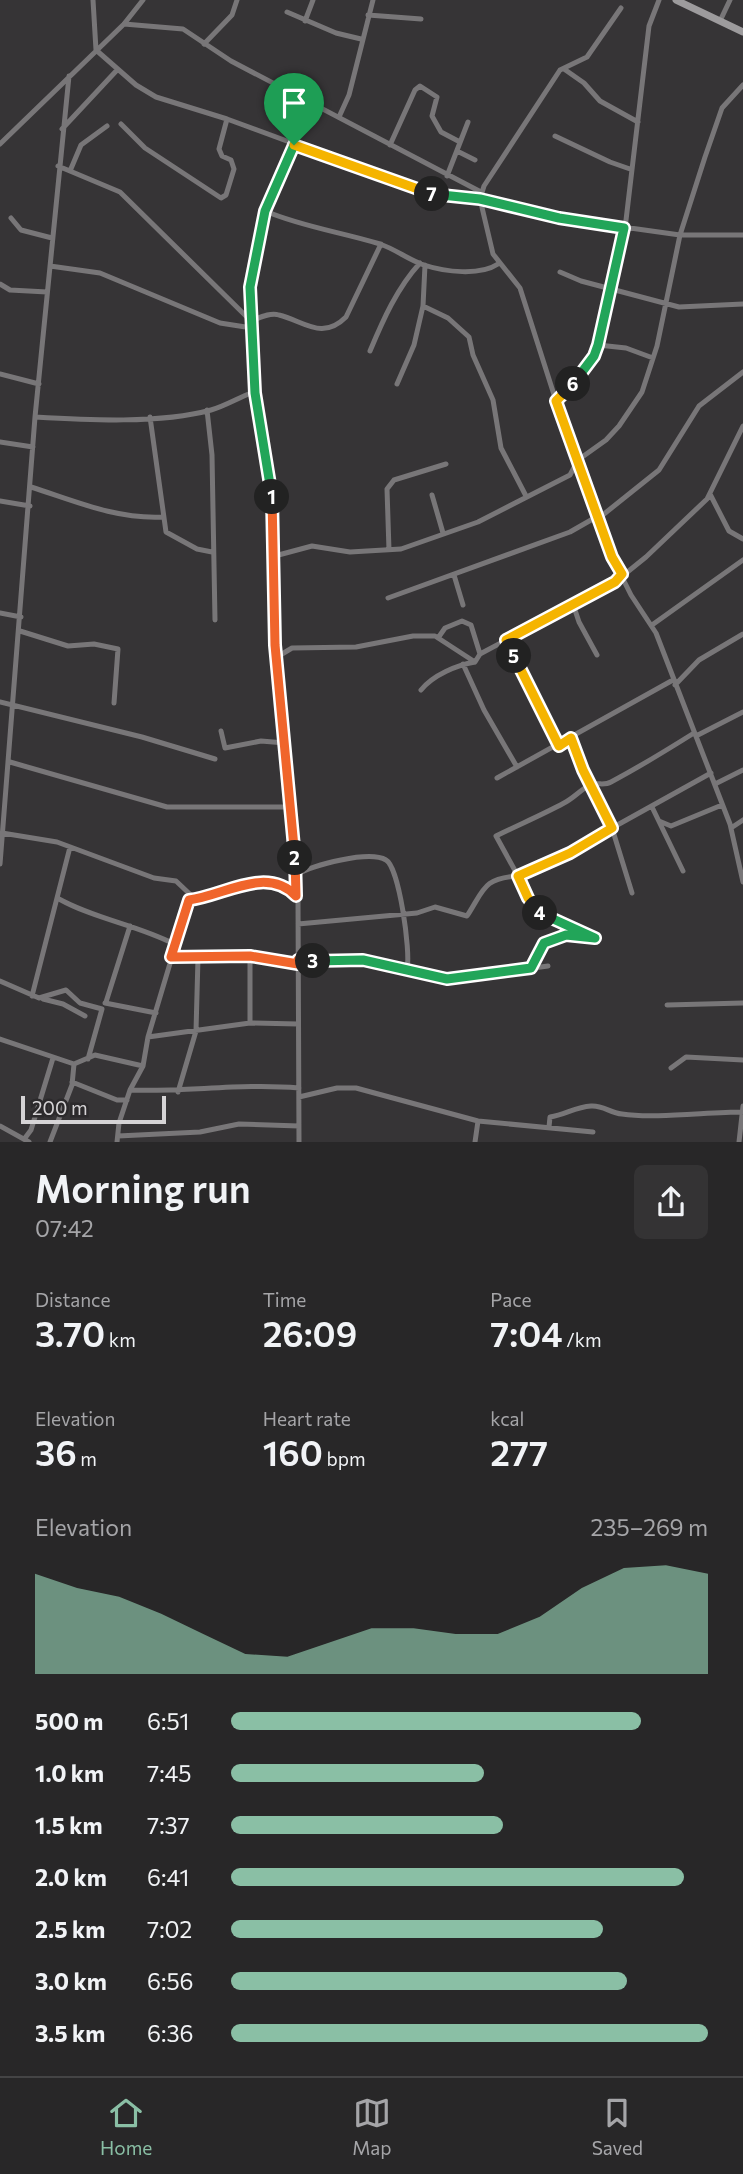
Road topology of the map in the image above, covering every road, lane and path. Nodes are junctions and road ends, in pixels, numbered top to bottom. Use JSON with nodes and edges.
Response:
{"nodes":[{"id":1,"x":93,"y":0,"type":"edge"},
{"id":2,"x":143,"y":0,"type":"edge"},
{"id":3,"x":237,"y":0,"type":"edge"},
{"id":4,"x":313,"y":0,"type":"edge"},
{"id":5,"x":373,"y":0,"type":"edge"},
{"id":6,"x":659,"y":0,"type":"edge"},
{"id":7,"x":676,"y":0,"type":"edge"},
{"id":8,"x":730,"y":0,"type":"edge"},
{"id":9,"x":621,"y":8,"type":"dead end"},
{"id":10,"x":287,"y":12,"type":"dead end"},
{"id":11,"x":369,"y":15,"type":"junction"},
{"id":12,"x":421,"y":19,"type":"dead end"},
{"id":13,"x":720,"y":20,"type":"junction"},
{"id":14,"x":306,"y":21,"type":"junction"},
{"id":15,"x":124,"y":24,"type":"junction"},
{"id":16,"x":743,"y":32,"type":"edge"},
{"id":17,"x":361,"y":39,"type":"junction"},
{"id":18,"x":204,"y":44,"type":"junction"},
{"id":19,"x":96,"y":50,"type":"junction"},
{"id":20,"x":118,"y":69,"type":"junction"},
{"id":21,"x":564,"y":69,"type":"junction"},
{"id":22,"x":69,"y":76,"type":"junction"},
{"id":23,"x":743,"y":85,"type":"edge"},
{"id":24,"x":339,"y":117,"type":"junction"},
{"id":25,"x":227,"y":119,"type":"junction"},
{"id":26,"x":468,"y":122,"type":"dead end"},
{"id":27,"x":638,"y":122,"type":"junction"},
{"id":28,"x":121,"y":124,"type":"dead end"},
{"id":29,"x":107,"y":126,"type":"dead end"},
{"id":30,"x":62,"y":129,"type":"junction"},
{"id":31,"x":555,"y":136,"type":"dead end"},
{"id":32,"x":460,"y":142,"type":"junction"},
{"id":33,"x":0,"y":144,"type":"edge"},
{"id":34,"x":294,"y":145,"type":"junction"},
{"id":35,"x":390,"y":145,"type":"junction"},
{"id":36,"x":457,"y":151,"type":"junction"},
{"id":37,"x":475,"y":160,"type":"dead end"},
{"id":38,"x":58,"y":166,"type":"junction"},
{"id":39,"x":630,"y":169,"type":"junction"},
{"id":40,"x":70,"y":171,"type":"junction"},
{"id":41,"x":447,"y":176,"type":"junction"},
{"id":42,"x":481,"y":192,"type":"junction"},
{"id":43,"x":480,"y":199,"type":"junction"},
{"id":44,"x":265,"y":211,"type":"junction"},
{"id":45,"x":11,"y":218,"type":"dead end"},
{"id":46,"x":624,"y":228,"type":"junction"},
{"id":47,"x":680,"y":235,"type":"junction"},
{"id":48,"x":743,"y":235,"type":"edge"},
{"id":49,"x":52,"y":238,"type":"junction"},
{"id":50,"x":381,"y":244,"type":"junction"},
{"id":51,"x":423,"y":264,"type":"junction"},
{"id":52,"x":498,"y":264,"type":"junction"},
{"id":53,"x":50,"y":266,"type":"junction"},
{"id":54,"x":560,"y":272,"type":"dead end"},
{"id":55,"x":0,"y":284,"type":"edge"},
{"id":56,"x":609,"y":289,"type":"junction"},
{"id":57,"x":47,"y":292,"type":"junction"},
{"id":58,"x":743,"y":303,"type":"edge"},
{"id":59,"x":666,"y":304,"type":"junction"},
{"id":60,"x":423,"y":306,"type":"junction"},
{"id":61,"x":251,"y":324,"type":"junction"},
{"id":62,"x":598,"y":345,"type":"junction"},
{"id":63,"x":370,"y":351,"type":"dead end"},
{"id":64,"x":653,"y":358,"type":"junction"},
{"id":65,"x":743,"y":372,"type":"edge"},
{"id":66,"x":0,"y":374,"type":"edge"},
{"id":67,"x":39,"y":384,"type":"junction"},
{"id":68,"x":397,"y":384,"type":"dead end"},
{"id":69,"x":255,"y":393,"type":"junction"},
{"id":70,"x":556,"y":401,"type":"junction"},
{"id":71,"x":207,"y":410,"type":"junction"},
{"id":72,"x":35,"y":417,"type":"junction"},
{"id":73,"x":150,"y":417,"type":"junction"},
{"id":74,"x":743,"y":426,"type":"edge"},
{"id":75,"x":0,"y":442,"type":"edge"},
{"id":76,"x":33,"y":447,"type":"junction"},
{"id":77,"x":578,"y":460,"type":"junction"},
{"id":78,"x":446,"y":464,"type":"dead end"},
{"id":79,"x":31,"y":487,"type":"junction"},
{"id":80,"x":710,"y":494,"type":"junction"},
{"id":81,"x":432,"y":495,"type":"dead end"},
{"id":82,"x":526,"y":496,"type":"junction"},
{"id":83,"x":0,"y":501,"type":"edge"},
{"id":84,"x":30,"y":506,"type":"junction"},
{"id":85,"x":162,"y":517,"type":"junction"},
{"id":86,"x":598,"y":517,"type":"junction"},
{"id":87,"x":443,"y":533,"type":"junction"},
{"id":88,"x":743,"y":539,"type":"edge"},
{"id":89,"x":389,"y":550,"type":"junction"},
{"id":90,"x":212,"y":552,"type":"junction"},
{"id":91,"x":271,"y":556,"type":"junction"},
{"id":92,"x":743,"y":560,"type":"edge"},
{"id":93,"x":622,"y":574,"type":"junction"},
{"id":94,"x":454,"y":575,"type":"junction"},
{"id":95,"x":388,"y":598,"type":"dead end"},
{"id":96,"x":573,"y":604,"type":"junction"},
{"id":97,"x":463,"y":605,"type":"dead end"},
{"id":98,"x":0,"y":613,"type":"edge"},
{"id":99,"x":21,"y":617,"type":"junction"},
{"id":100,"x":215,"y":620,"type":"dead end"},
{"id":101,"x":652,"y":625,"type":"junction"},
{"id":102,"x":20,"y":631,"type":"junction"},
{"id":103,"x":743,"y":635,"type":"edge"},
{"id":104,"x":438,"y":638,"type":"junction"},
{"id":105,"x":506,"y":640,"type":"junction"},
{"id":106,"x":480,"y":654,"type":"junction"},
{"id":107,"x":597,"y":655,"type":"dead end"},
{"id":108,"x":277,"y":657,"type":"junction"},
{"id":109,"x":475,"y":662,"type":"junction"},
{"id":110,"x":463,"y":664,"type":"junction"},
{"id":111,"x":674,"y":682,"type":"junction"},
{"id":112,"x":421,"y":690,"type":"dead end"},
{"id":113,"x":0,"y":702,"type":"edge"},
{"id":114,"x":114,"y":703,"type":"dead end"},
{"id":115,"x":13,"y":706,"type":"junction"},
{"id":116,"x":743,"y":712,"type":"edge"},
{"id":117,"x":221,"y":731,"type":"dead end"},
{"id":118,"x":695,"y":735,"type":"junction"},
{"id":119,"x":571,"y":738,"type":"junction"},
{"id":120,"x":285,"y":743,"type":"junction"},
{"id":121,"x":559,"y":746,"type":"junction"},
{"id":122,"x":215,"y":759,"type":"dead end"},
{"id":123,"x":10,"y":762,"type":"junction"},
{"id":124,"x":517,"y":767,"type":"junction"},
{"id":125,"x":743,"y":770,"type":"edge"},
{"id":126,"x":711,"y":773,"type":"junction"},
{"id":127,"x":497,"y":778,"type":"dead end"},
{"id":128,"x":715,"y":784,"type":"junction"},
{"id":129,"x":591,"y":785,"type":"junction"},
{"id":130,"x":722,"y":805,"type":"junction"},
{"id":131,"x":289,"y":807,"type":"junction"},
{"id":132,"x":652,"y":807,"type":"junction"},
{"id":133,"x":743,"y":820,"type":"edge"},
{"id":134,"x":659,"y":821,"type":"junction"},
{"id":135,"x":612,"y":828,"type":"junction"},
{"id":136,"x":731,"y":828,"type":"junction"},
{"id":137,"x":2,"y":833,"type":"junction"},
{"id":138,"x":71,"y":847,"type":"junction"},
{"id":139,"x":0,"y":864,"type":"edge"},
{"id":140,"x":683,"y":871,"type":"dead end"},
{"id":141,"x":296,"y":875,"type":"junction"},
{"id":142,"x":518,"y":876,"type":"junction"},
{"id":143,"x":743,"y":882,"type":"edge"},
{"id":144,"x":632,"y":893,"type":"dead end"},
{"id":145,"x":296,"y":896,"type":"junction"},
{"id":146,"x":59,"y":899,"type":"junction"},
{"id":147,"x":195,"y":899,"type":"junction"},
{"id":148,"x":404,"y":914,"type":"junction"},
{"id":149,"x":298,"y":924,"type":"junction"},
{"id":150,"x":130,"y":926,"type":"junction"},
{"id":151,"x":174,"y":944,"type":"junction"},
{"id":152,"x":250,"y":956,"type":"junction"},
{"id":153,"x":171,"y":957,"type":"junction"},
{"id":154,"x":198,"y":958,"type":"junction"},
{"id":155,"x":298,"y":962,"type":"junction"},
{"id":156,"x":548,"y":966,"type":"dead end"},
{"id":157,"x":531,"y":968,"type":"junction"},
{"id":158,"x":407,"y":969,"type":"junction"},
{"id":159,"x":0,"y":981,"type":"edge"},
{"id":160,"x":32,"y":996,"type":"junction"},
{"id":161,"x":39,"y":998,"type":"junction"},
{"id":162,"x":106,"y":1002,"type":"junction"},
{"id":163,"x":743,"y":1003,"type":"edge"},
{"id":164,"x":667,"y":1005,"type":"dead end"},
{"id":165,"x":99,"y":1007,"type":"junction"},
{"id":166,"x":156,"y":1013,"type":"junction"},
{"id":167,"x":85,"y":1016,"type":"dead end"},
{"id":168,"x":250,"y":1023,"type":"junction"},
{"id":169,"x":298,"y":1024,"type":"junction"},
{"id":170,"x":196,"y":1031,"type":"junction"},
{"id":171,"x":148,"y":1037,"type":"junction"},
{"id":172,"x":0,"y":1039,"type":"edge"},
{"id":173,"x":53,"y":1058,"type":"junction"},
{"id":174,"x":89,"y":1059,"type":"junction"},
{"id":175,"x":743,"y":1060,"type":"edge"},
{"id":176,"x":74,"y":1064,"type":"junction"},
{"id":177,"x":143,"y":1066,"type":"junction"},
{"id":178,"x":671,"y":1068,"type":"dead end"},
{"id":179,"x":72,"y":1082,"type":"junction"},
{"id":180,"x":299,"y":1088,"type":"junction"},
{"id":181,"x":130,"y":1090,"type":"junction"},
{"id":182,"x":178,"y":1092,"type":"junction"},
{"id":183,"x":299,"y":1097,"type":"junction"},
{"id":184,"x":127,"y":1100,"type":"junction"},
{"id":185,"x":742,"y":1109,"type":"edge"},
{"id":186,"x":478,"y":1121,"type":"junction"},
{"id":187,"x":0,"y":1126,"type":"edge"},
{"id":188,"x":299,"y":1126,"type":"junction"},
{"id":189,"x":549,"y":1127,"type":"junction"},
{"id":190,"x":593,"y":1132,"type":"dead end"},
{"id":191,"x":15,"y":1134,"type":"junction"},
{"id":192,"x":117,"y":1139,"type":"edge"},
{"id":193,"x":27,"y":1140,"type":"edge"},
{"id":194,"x":13,"y":1142,"type":"edge"},
{"id":195,"x":50,"y":1142,"type":"edge"},
{"id":196,"x":299,"y":1142,"type":"edge"},
{"id":197,"x":474,"y":1142,"type":"edge"},
{"id":198,"x":739,"y":1142,"type":"edge"}],
"edges":[{"from":1,"to":19,"type":"street"},
{"from":2,"to":15,"type":"street"},
{"from":3,"to":18,"type":"street"},
{"from":4,"to":14,"type":"street"},
{"from":5,"to":11,"type":"street"},
{"from":6,"to":27,"type":"street"},
{"from":7,"to":13,"type":"main road"},
{"from":8,"to":13,"type":"street"},
{"from":9,"to":21,"type":"street"},
{"from":10,"to":14,"type":"street"},
{"from":11,"to":12,"type":"street"},
{"from":11,"to":17,"type":"street"},
{"from":13,"to":16,"type":"main road"},
{"from":14,"to":17,"type":"street"},
{"from":15,"to":18,"type":"street"},
{"from":15,"to":19,"type":"street"},
{"from":17,"to":24,"type":"street"},
{"from":18,"to":24,"type":"street"},
{"from":19,"to":20,"type":"street"},
{"from":19,"to":22,"type":"street"},
{"from":20,"to":25,"type":"street"},
{"from":20,"to":30,"type":"street"},
{"from":21,"to":27,"type":"street"},
{"from":21,"to":42,"type":"street"},
{"from":22,"to":30,"type":"street"},
{"from":22,"to":33,"type":"street"},
{"from":23,"to":47,"type":"street"},
{"from":24,"to":35,"type":"street"},
{"from":25,"to":28,"type":"street"},
{"from":25,"to":34,"type":"street"},
{"from":26,"to":32,"type":"street"},
{"from":27,"to":39,"type":"street"},
{"from":29,"to":40,"type":"street"},
{"from":30,"to":38,"type":"street"},
{"from":31,"to":39,"type":"street"},
{"from":32,"to":35,"type":"street"},
{"from":32,"to":36,"type":"street"},
{"from":34,"to":43,"type":"street"},
{"from":34,"to":44,"type":"street"},
{"from":35,"to":41,"type":"street"},
{"from":36,"to":37,"type":"street"},
{"from":36,"to":41,"type":"street"},
{"from":38,"to":40,"type":"street"},
{"from":38,"to":49,"type":"street"},
{"from":39,"to":46,"type":"street"},
{"from":40,"to":61,"type":"street"},
{"from":41,"to":42,"type":"street"},
{"from":42,"to":43,"type":"street"},
{"from":43,"to":46,"type":"street"},
{"from":43,"to":52,"type":"street"},
{"from":44,"to":50,"type":"street"},
{"from":44,"to":61,"type":"street"},
{"from":45,"to":49,"type":"street"},
{"from":46,"to":47,"type":"street"},
{"from":46,"to":56,"type":"street"},
{"from":47,"to":48,"type":"street"},
{"from":47,"to":59,"type":"street"},
{"from":49,"to":53,"type":"street"},
{"from":50,"to":51,"type":"street"},
{"from":50,"to":61,"type":"street"},
{"from":51,"to":52,"type":"street"},
{"from":51,"to":60,"type":"street"},
{"from":51,"to":63,"type":"street"},
{"from":52,"to":70,"type":"street"},
{"from":53,"to":57,"type":"street"},
{"from":53,"to":61,"type":"street"},
{"from":54,"to":56,"type":"street"},
{"from":55,"to":57,"type":"street"},
{"from":56,"to":59,"type":"street"},
{"from":56,"to":62,"type":"street"},
{"from":57,"to":67,"type":"street"},
{"from":58,"to":59,"type":"street"},
{"from":59,"to":64,"type":"street"},
{"from":60,"to":68,"type":"street"},
{"from":60,"to":82,"type":"street"},
{"from":61,"to":69,"type":"street"},
{"from":62,"to":64,"type":"street"},
{"from":62,"to":70,"type":"street"},
{"from":64,"to":77,"type":"street"},
{"from":65,"to":86,"type":"street"},
{"from":66,"to":67,"type":"street"},
{"from":67,"to":72,"type":"street"},
{"from":69,"to":71,"type":"street"},
{"from":69,"to":91,"type":"street"},
{"from":70,"to":77,"type":"street"},
{"from":71,"to":73,"type":"street"},
{"from":71,"to":90,"type":"street"},
{"from":72,"to":73,"type":"street"},
{"from":72,"to":76,"type":"street"},
{"from":73,"to":85,"type":"street"},
{"from":74,"to":80,"type":"street"},
{"from":75,"to":76,"type":"street"},
{"from":76,"to":79,"type":"street"},
{"from":77,"to":82,"type":"street"},
{"from":77,"to":86,"type":"street"},
{"from":78,"to":89,"type":"street"},
{"from":79,"to":84,"type":"street"},
{"from":79,"to":85,"type":"street"},
{"from":80,"to":88,"type":"street"},
{"from":80,"to":93,"type":"street"},
{"from":81,"to":87,"type":"street"},
{"from":82,"to":87,"type":"street"},
{"from":83,"to":84,"type":"street"},
{"from":84,"to":99,"type":"street"},
{"from":85,"to":90,"type":"street"},
{"from":86,"to":93,"type":"street"},
{"from":86,"to":94,"type":"street"},
{"from":87,"to":89,"type":"street"},
{"from":89,"to":91,"type":"street"},
{"from":90,"to":100,"type":"street"},
{"from":91,"to":108,"type":"street"},
{"from":92,"to":101,"type":"street"},
{"from":93,"to":96,"type":"street"},
{"from":93,"to":101,"type":"street"},
{"from":94,"to":95,"type":"street"},
{"from":94,"to":97,"type":"street"},
{"from":96,"to":105,"type":"street"},
{"from":96,"to":107,"type":"street"},
{"from":98,"to":99,"type":"street"},
{"from":99,"to":102,"type":"street"},
{"from":101,"to":111,"type":"street"},
{"from":102,"to":114,"type":"street"},
{"from":102,"to":115,"type":"street"},
{"from":103,"to":111,"type":"street"},
{"from":104,"to":106,"type":"street"},
{"from":104,"to":108,"type":"street"},
{"from":104,"to":109,"type":"street"},
{"from":105,"to":106,"type":"street"},
{"from":105,"to":121,"type":"street"},
{"from":106,"to":109,"type":"street"},
{"from":108,"to":120,"type":"street"},
{"from":109,"to":110,"type":"street"},
{"from":110,"to":112,"type":"street"},
{"from":110,"to":124,"type":"street"},
{"from":111,"to":118,"type":"street"},
{"from":111,"to":119,"type":"street"},
{"from":113,"to":115,"type":"street"},
{"from":115,"to":122,"type":"street"},
{"from":115,"to":123,"type":"street"},
{"from":116,"to":118,"type":"street"},
{"from":117,"to":120,"type":"street"},
{"from":118,"to":126,"type":"street"},
{"from":118,"to":129,"type":"street"},
{"from":119,"to":121,"type":"street"},
{"from":119,"to":129,"type":"street"},
{"from":120,"to":131,"type":"street"},
{"from":121,"to":124,"type":"street"},
{"from":123,"to":131,"type":"street"},
{"from":123,"to":137,"type":"street"},
{"from":124,"to":127,"type":"street"},
{"from":125,"to":128,"type":"street"},
{"from":126,"to":128,"type":"street"},
{"from":126,"to":132,"type":"street"},
{"from":128,"to":130,"type":"street"},
{"from":129,"to":135,"type":"street"},
{"from":129,"to":142,"type":"street"},
{"from":130,"to":134,"type":"street"},
{"from":130,"to":136,"type":"street"},
{"from":131,"to":141,"type":"street"},
{"from":132,"to":134,"type":"street"},
{"from":132,"to":135,"type":"street"},
{"from":133,"to":136,"type":"street"},
{"from":134,"to":140,"type":"street"},
{"from":135,"to":142,"type":"street"},
{"from":135,"to":144,"type":"street"},
{"from":136,"to":143,"type":"street"},
{"from":137,"to":138,"type":"street"},
{"from":137,"to":139,"type":"street"},
{"from":138,"to":146,"type":"street"},
{"from":138,"to":147,"type":"street"},
{"from":141,"to":145,"type":"street"},
{"from":141,"to":148,"type":"street"},
{"from":142,"to":148,"type":"street"},
{"from":142,"to":157,"type":"street"},
{"from":145,"to":147,"type":"street"},
{"from":145,"to":149,"type":"street"},
{"from":146,"to":150,"type":"street"},
{"from":146,"to":160,"type":"street"},
{"from":147,"to":151,"type":"street"},
{"from":148,"to":149,"type":"street"},
{"from":148,"to":158,"type":"street"},
{"from":149,"to":155,"type":"street"},
{"from":150,"to":151,"type":"street"},
{"from":150,"to":162,"type":"street"},
{"from":151,"to":153,"type":"street"},
{"from":152,"to":154,"type":"street"},
{"from":152,"to":155,"type":"street"},
{"from":152,"to":168,"type":"street"},
{"from":153,"to":154,"type":"street"},
{"from":153,"to":166,"type":"street"},
{"from":154,"to":170,"type":"street"},
{"from":155,"to":158,"type":"street"},
{"from":155,"to":169,"type":"street"},
{"from":156,"to":157,"type":"street"},
{"from":157,"to":158,"type":"street"},
{"from":159,"to":160,"type":"street"},
{"from":160,"to":161,"type":"street"},
{"from":161,"to":165,"type":"street"},
{"from":161,"to":167,"type":"street"},
{"from":162,"to":165,"type":"street"},
{"from":162,"to":166,"type":"street"},
{"from":163,"to":164,"type":"street"},
{"from":165,"to":174,"type":"street"},
{"from":166,"to":171,"type":"street"},
{"from":168,"to":169,"type":"street"},
{"from":168,"to":170,"type":"street"},
{"from":169,"to":180,"type":"street"},
{"from":170,"to":171,"type":"street"},
{"from":170,"to":182,"type":"street"},
{"from":171,"to":177,"type":"street"},
{"from":172,"to":173,"type":"street"},
{"from":173,"to":176,"type":"street"},
{"from":173,"to":193,"type":"street"},
{"from":174,"to":176,"type":"street"},
{"from":174,"to":177,"type":"street"},
{"from":175,"to":178,"type":"street"},
{"from":176,"to":179,"type":"street"},
{"from":177,"to":181,"type":"street"},
{"from":179,"to":184,"type":"street"},
{"from":179,"to":195,"type":"street"},
{"from":180,"to":182,"type":"street"},
{"from":180,"to":183,"type":"street"},
{"from":181,"to":182,"type":"street"},
{"from":181,"to":184,"type":"street"},
{"from":183,"to":186,"type":"street"},
{"from":183,"to":188,"type":"street"},
{"from":184,"to":192,"type":"street"},
{"from":185,"to":189,"type":"street"},
{"from":185,"to":198,"type":"street"},
{"from":186,"to":189,"type":"street"},
{"from":186,"to":197,"type":"street"},
{"from":187,"to":191,"type":"street"},
{"from":188,"to":192,"type":"street"},
{"from":188,"to":196,"type":"street"},
{"from":189,"to":190,"type":"street"},
{"from":191,"to":193,"type":"street"},
{"from":191,"to":194,"type":"street"}]}
